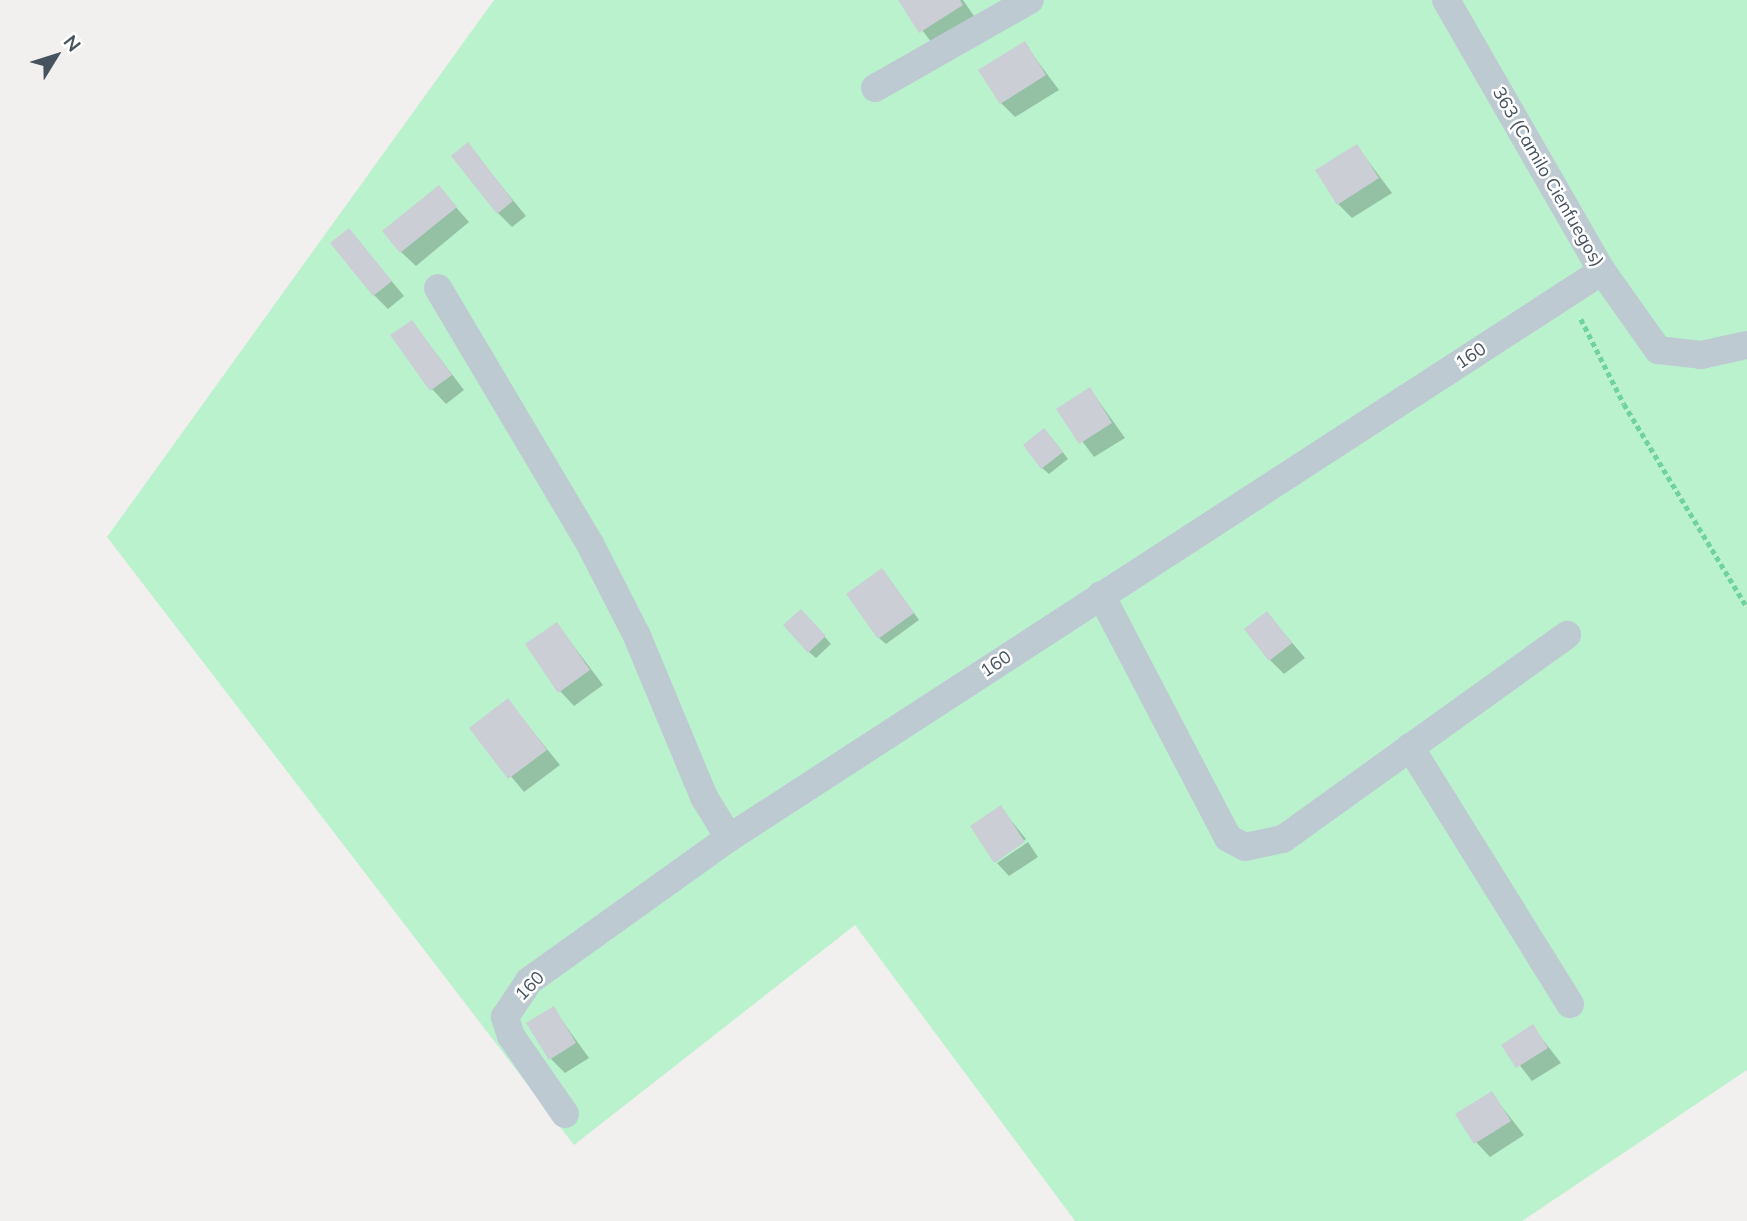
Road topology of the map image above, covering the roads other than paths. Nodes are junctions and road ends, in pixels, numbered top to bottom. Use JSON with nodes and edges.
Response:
{"nodes":[{"id":1,"x":1030,"y":0,"type":"edge"},
{"id":2,"x":1446,"y":0,"type":"edge"},
{"id":3,"x":875,"y":88,"type":"dead end"},
{"id":4,"x":1602,"y":271,"type":"junction"},
{"id":5,"x":439,"y":288,"type":"dead end"},
{"id":6,"x":1747,"y":345,"type":"edge"},
{"id":7,"x":1101,"y":595,"type":"junction"},
{"id":8,"x":1567,"y":635,"type":"dead end"},
{"id":9,"x":1410,"y":747,"type":"junction"},
{"id":10,"x":729,"y":838,"type":"junction"},
{"id":11,"x":1570,"y":1004,"type":"dead end"},
{"id":12,"x":565,"y":1114,"type":"dead end"}],
"edges":[{"from":1,"to":3,"type":"street"},
{"from":2,"to":4,"type":"street","name":"363 (Camilo Cienfuegos)"},
{"from":4,"to":6,"type":"street","name":"363 (Camilo Cienfuegos)"},
{"from":4,"to":7,"type":"street","name":"160"},
{"from":5,"to":10,"type":"street"},
{"from":7,"to":9,"type":"street"},
{"from":7,"to":10,"type":"street","name":"160"},
{"from":8,"to":9,"type":"street"},
{"from":9,"to":11,"type":"street"},
{"from":10,"to":12,"type":"street","name":"160"}]}
